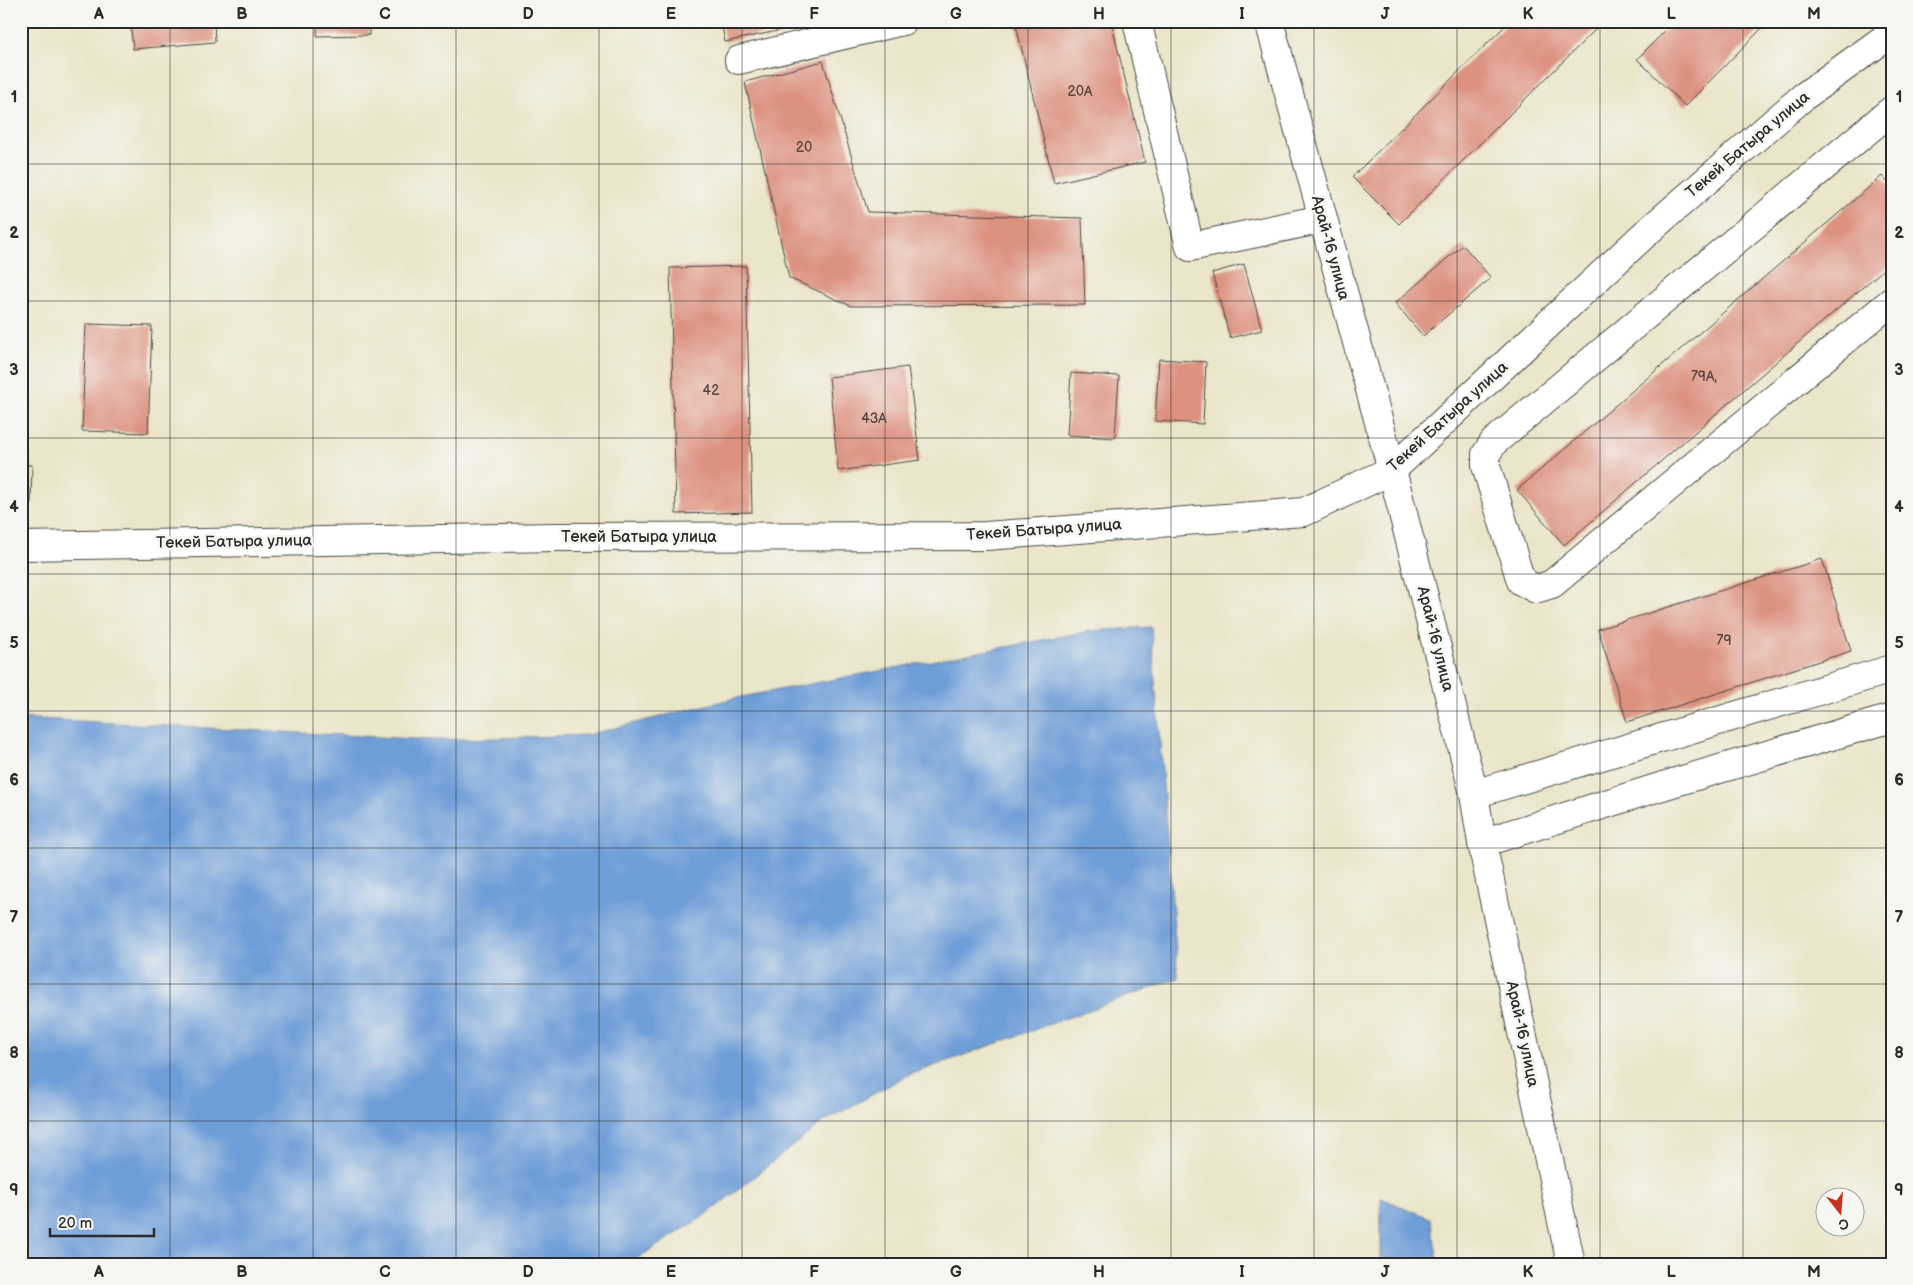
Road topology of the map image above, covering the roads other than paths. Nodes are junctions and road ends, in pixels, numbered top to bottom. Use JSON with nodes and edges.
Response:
{"nodes":[{"id":1,"x":903,"y":21,"type":"edge"},
{"id":2,"x":1137,"y":21,"type":"edge"},
{"id":3,"x":1270,"y":21,"type":"edge"},
{"id":4,"x":1885,"y":30,"type":"edge"},
{"id":5,"x":739,"y":60,"type":"dead end"},
{"id":6,"x":1892,"y":110,"type":"edge"},
{"id":7,"x":1322,"y":219,"type":"junction"},
{"id":8,"x":1892,"y":301,"type":"edge"},
{"id":9,"x":1392,"y":470,"type":"junction"},
{"id":10,"x":21,"y":546,"type":"edge"},
{"id":11,"x":1892,"y":669,"type":"edge"},
{"id":12,"x":1892,"y":718,"type":"edge"},
{"id":13,"x":1474,"y":794,"type":"junction"},
{"id":14,"x":1482,"y":843,"type":"junction"},
{"id":15,"x":1571,"y":1264,"type":"edge"}],
"edges":[{"from":1,"to":5,"type":"street"},
{"from":2,"to":7,"type":"street"},
{"from":3,"to":7,"type":"street","name":"Арай-16 улица"},
{"from":4,"to":9,"type":"street","name":"Текей Батыра улица"},
{"from":6,"to":8,"type":"street"},
{"from":7,"to":9,"type":"street","name":"Арай-16 улица"},
{"from":9,"to":10,"type":"street","name":"Текей Батыра улица"},
{"from":9,"to":13,"type":"street","name":"Арай-16 улица"},
{"from":11,"to":13,"type":"street"},
{"from":12,"to":14,"type":"street"},
{"from":13,"to":14,"type":"street","name":"Арай-16 улица"},
{"from":14,"to":15,"type":"street","name":"Арай-16 улица"}]}
